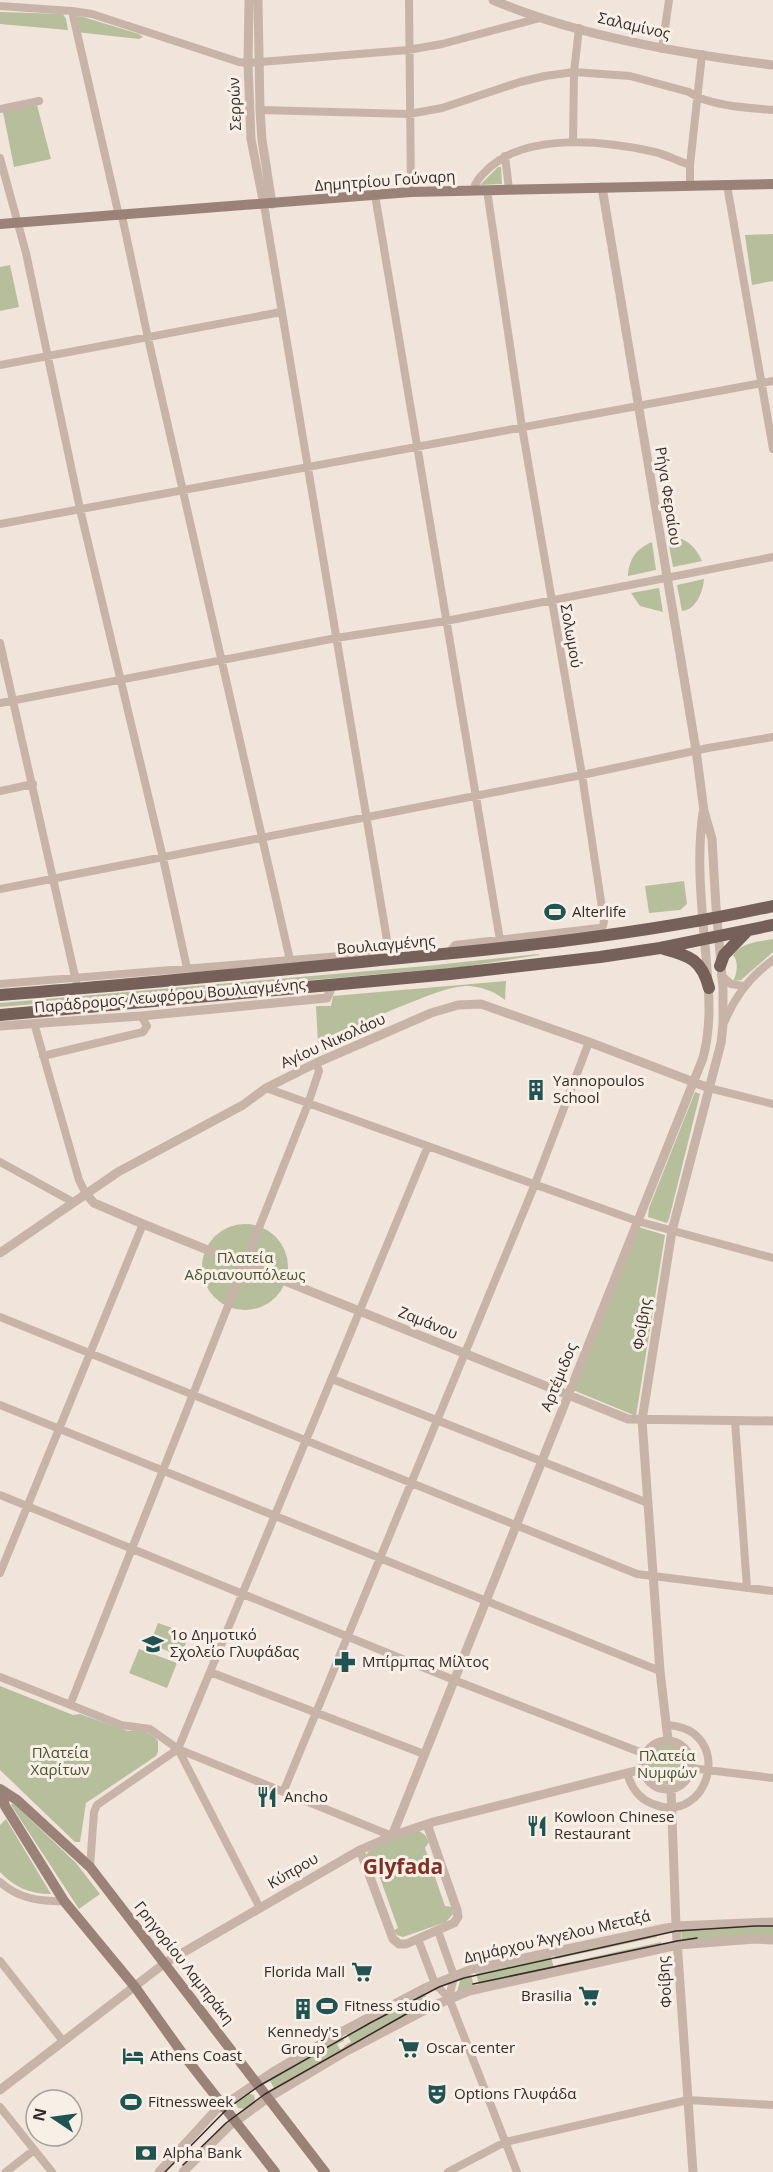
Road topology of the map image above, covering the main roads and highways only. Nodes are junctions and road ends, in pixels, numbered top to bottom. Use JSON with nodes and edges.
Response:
{"nodes":[{"id":1,"x":773,"y":184,"type":"edge"},
{"id":2,"x":0,"y":224,"type":"edge"},
{"id":3,"x":773,"y":906,"type":"edge"},
{"id":4,"x":773,"y":926,"type":"edge"},
{"id":5,"x":748,"y":930,"type":"junction"},
{"id":6,"x":573,"y":931,"type":"road end"},
{"id":7,"x":597,"y":937,"type":"junction"},
{"id":8,"x":660,"y":948,"type":"junction"},
{"id":9,"x":721,"y":970,"type":"road end"},
{"id":10,"x":709,"y":988,"type":"road end"},
{"id":11,"x":0,"y":995,"type":"edge"},
{"id":12,"x":0,"y":1015,"type":"edge"},
{"id":13,"x":0,"y":1789,"type":"edge"},
{"id":14,"x":3,"y":1810,"type":"edge"},
{"id":15,"x":275,"y":2172,"type":"edge"},
{"id":16,"x":325,"y":2172,"type":"edge"}],
"edges":[{"from":1,"to":2,"type":"main road","name":"Δημητρίου Γούναρη"},
{"from":3,"to":7,"type":"main road","name":"Βουλιαγμένης"},
{"from":4,"to":5,"type":"main road"},
{"from":5,"to":8,"type":"main road"},
{"from":5,"to":9,"type":"main road"},
{"from":6,"to":7,"type":"main road"},
{"from":7,"to":11,"type":"main road","name":"Βουλιαγμένης"},
{"from":8,"to":10,"type":"main road"},
{"from":8,"to":12,"type":"main road"},
{"from":13,"to":14,"type":"main road","name":"Γρηγορίου Λαμπράκη"},
{"from":13,"to":16,"type":"main road","name":"Γρηγορίου Λαμπράκη"},
{"from":14,"to":15,"type":"main road","name":"Γρηγορίου Λαμπράκη"}]}
